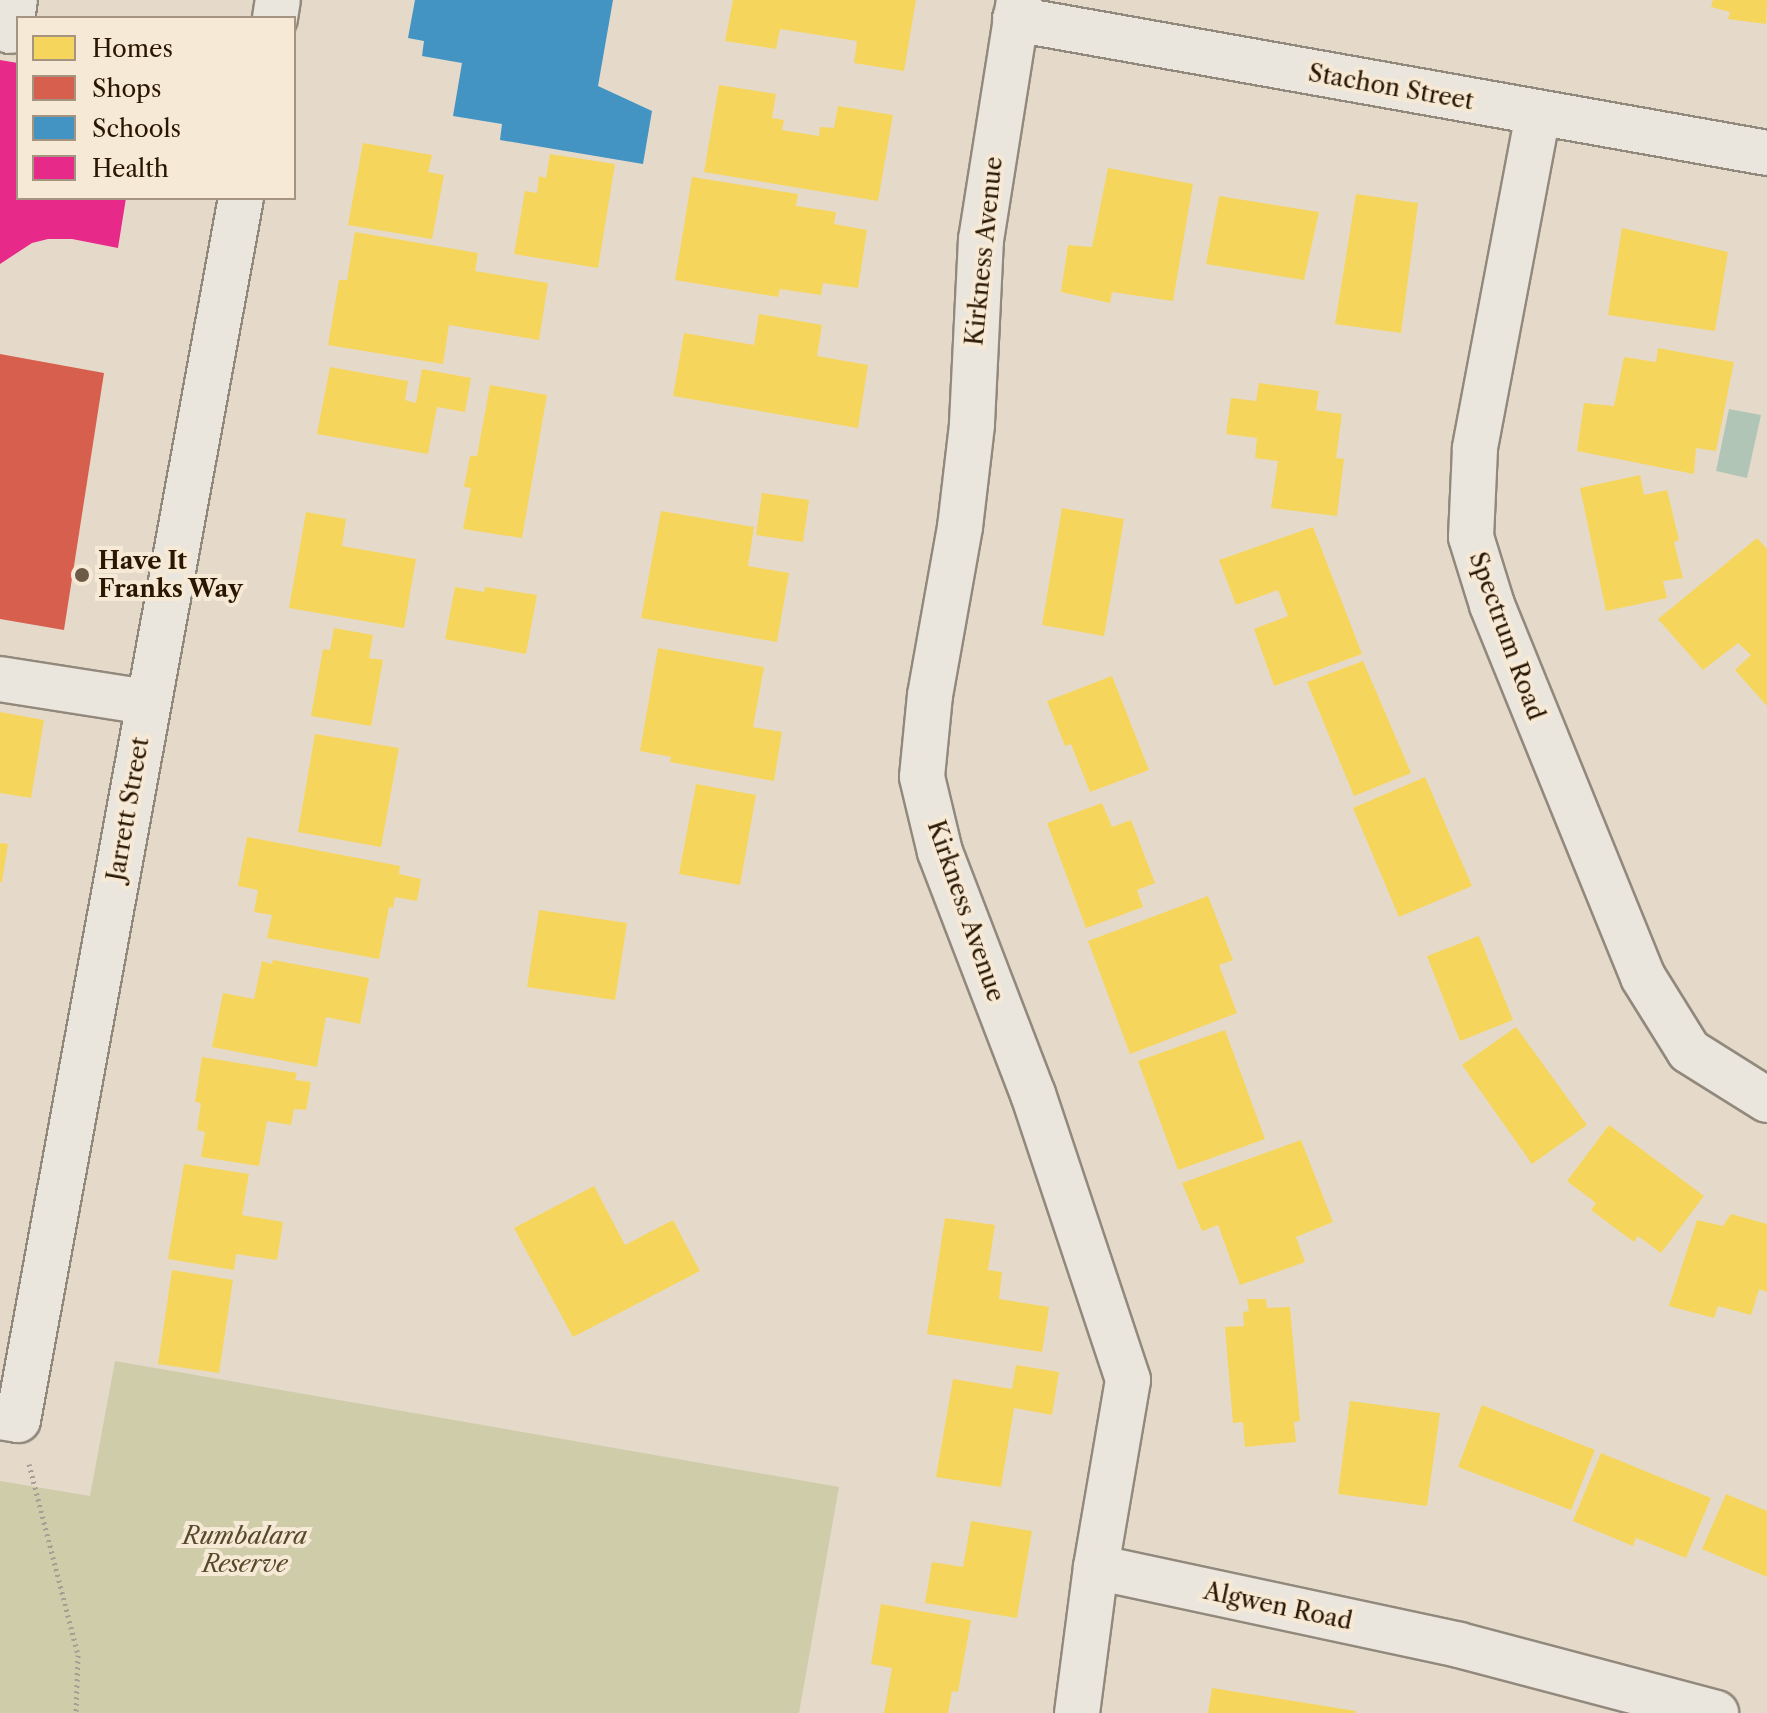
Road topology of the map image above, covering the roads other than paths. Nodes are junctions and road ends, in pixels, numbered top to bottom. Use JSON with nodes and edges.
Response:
{"nodes":[{"id":1,"x":1017,"y":10,"type":"edge"},
{"id":2,"x":1538,"y":114,"type":"junction"},
{"id":3,"x":1767,"y":153,"type":"edge"},
{"id":4,"x":241,"y":200,"type":"edge"},
{"id":5,"x":0,"y":679,"type":"edge"},
{"id":6,"x":147,"y":702,"type":"junction"},
{"id":7,"x":1764,"y":1092,"type":"edge"},
{"id":8,"x":9,"y":1419,"type":"edge"},
{"id":9,"x":1096,"y":1567,"type":"junction"},
{"id":10,"x":1459,"y":1645,"type":"junction"},
{"id":11,"x":1077,"y":1713,"type":"edge"},
{"id":12,"x":1607,"y":1713,"type":"edge"},
{"id":13,"x":1716,"y":1713,"type":"edge"}],
"edges":[{"from":1,"to":2,"type":"street","name":"Stachon Street"},
{"from":1,"to":9,"type":"street","name":"Kirkness Avenue"},
{"from":2,"to":3,"type":"street","name":"Stachon Street"},
{"from":2,"to":7,"type":"street","name":"Spectrum Road"},
{"from":4,"to":6,"type":"street","name":"Jarrett Street"},
{"from":5,"to":6,"type":"street"},
{"from":6,"to":8,"type":"street","name":"Jarrett Street"},
{"from":9,"to":10,"type":"street","name":"Algwen Road"},
{"from":9,"to":11,"type":"street","name":"Kirkness Avenue"},
{"from":10,"to":12,"type":"street","name":"Algwen Road"},
{"from":10,"to":13,"type":"street","name":"Algwen Road"}]}
